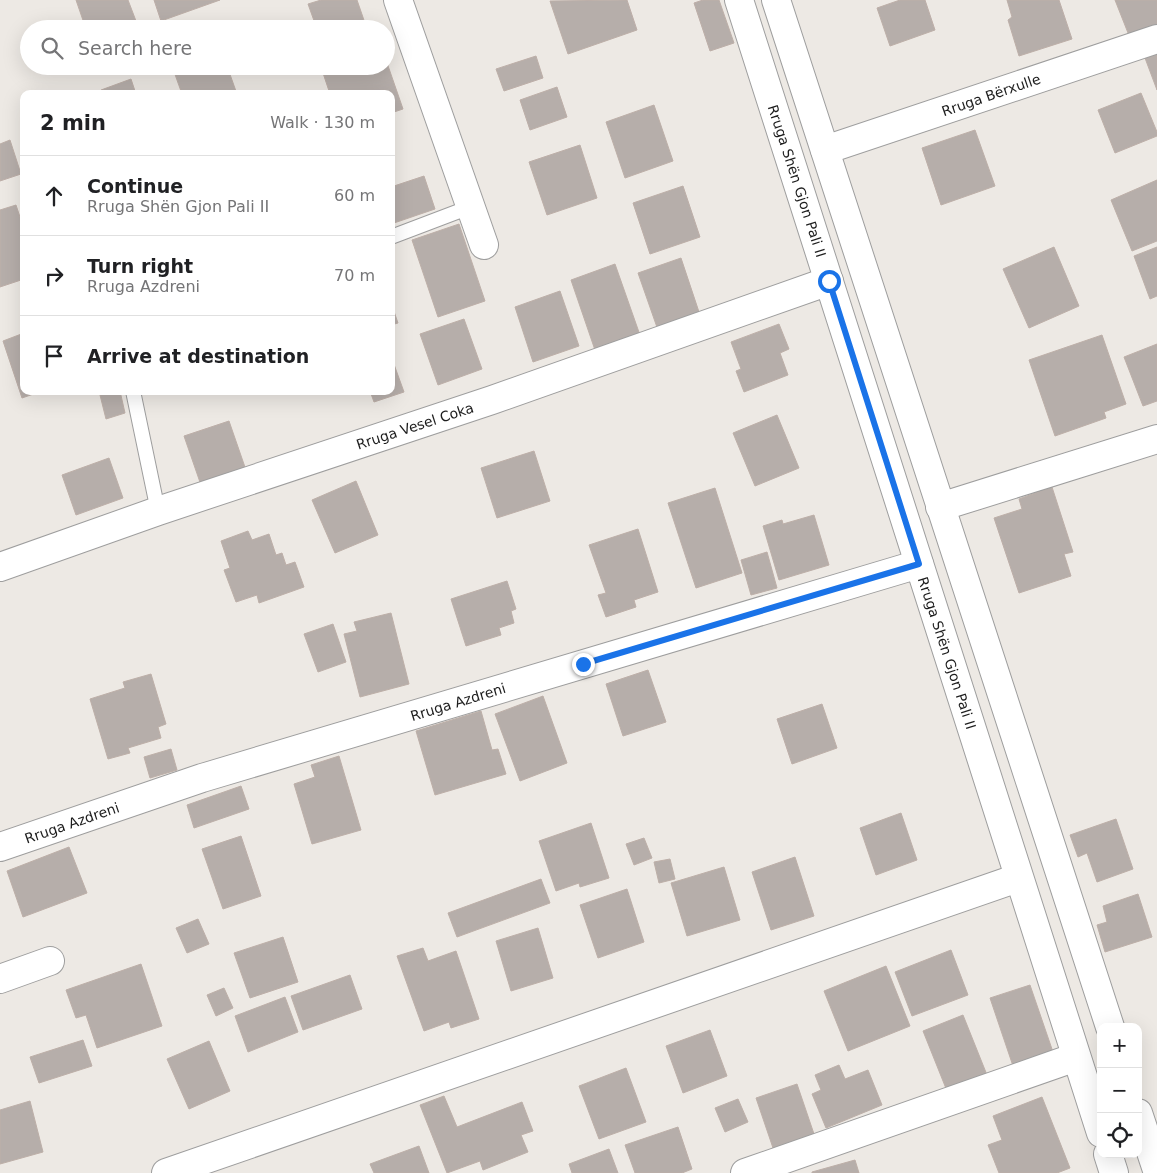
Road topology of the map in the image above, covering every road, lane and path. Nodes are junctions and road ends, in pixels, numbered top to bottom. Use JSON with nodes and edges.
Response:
{"nodes":[{"id":1,"x":398,"y":0,"type":"edge"},
{"id":2,"x":739,"y":0,"type":"edge"},
{"id":3,"x":776,"y":0,"type":"edge"},
{"id":4,"x":1157,"y":39,"type":"edge"},
{"id":5,"x":825,"y":150,"type":"junction"},
{"id":6,"x":470,"y":207,"type":"junction"},
{"id":7,"x":395,"y":235,"type":"edge"},
{"id":8,"x":484,"y":245,"type":"dead end"},
{"id":9,"x":829,"y":281,"type":"junction"},
{"id":10,"x":133,"y":395,"type":"edge"},
{"id":11,"x":1157,"y":439,"type":"edge"},
{"id":12,"x":940,"y":507,"type":"junction"},
{"id":13,"x":158,"y":511,"type":"junction"},
{"id":14,"x":919,"y":564,"type":"junction"},
{"id":15,"x":0,"y":567,"type":"edge"},
{"id":16,"x":0,"y":847,"type":"edge"},
{"id":17,"x":1018,"y":878,"type":"junction"},
{"id":18,"x":50,"y":961,"type":"dead end"},
{"id":19,"x":0,"y":979,"type":"edge"},
{"id":20,"x":1109,"y":1023,"type":"edge"},
{"id":21,"x":1076,"y":1058,"type":"junction"},
{"id":22,"x":1097,"y":1121,"type":"edge"},
{"id":23,"x":1142,"y":1125,"type":"edge"},
{"id":24,"x":1109,"y":1158,"type":"edge"},
{"id":25,"x":1157,"y":1170,"type":"edge"},
{"id":26,"x":166,"y":1173,"type":"edge"},
{"id":27,"x":745,"y":1173,"type":"edge"},
{"id":28,"x":1114,"y":1173,"type":"edge"}],
"edges":[{"from":1,"to":6,"type":"street"},
{"from":2,"to":9,"type":"street","name":"Rruga Shën Gjon Pali II"},
{"from":3,"to":5,"type":"street"},
{"from":4,"to":5,"type":"street","name":"Rruga Bërxulle"},
{"from":5,"to":12,"type":"street"},
{"from":6,"to":7,"type":"lane"},
{"from":6,"to":8,"type":"street"},
{"from":9,"to":13,"type":"street","name":"Rruga Vesel Coka"},
{"from":9,"to":14,"type":"street","name":"Rruga Shën Gjon Pali II"},
{"from":10,"to":13,"type":"lane"},
{"from":11,"to":12,"type":"street"},
{"from":12,"to":20,"type":"street"},
{"from":13,"to":15,"type":"street","name":"Rruga Vesel Coka"},
{"from":14,"to":16,"type":"street","name":"Rruga Azdreni"},
{"from":14,"to":17,"type":"street","name":"Rruga Shën Gjon Pali II"},
{"from":17,"to":21,"type":"street","name":"Rruga Shën Gjon Pali II"},
{"from":17,"to":26,"type":"street"},
{"from":18,"to":19,"type":"street"},
{"from":21,"to":22,"type":"street","name":"Rruga Shën Gjon Pali II"},
{"from":21,"to":27,"type":"street"},
{"from":23,"to":25,"type":"street"},
{"from":24,"to":28,"type":"street"}]}
